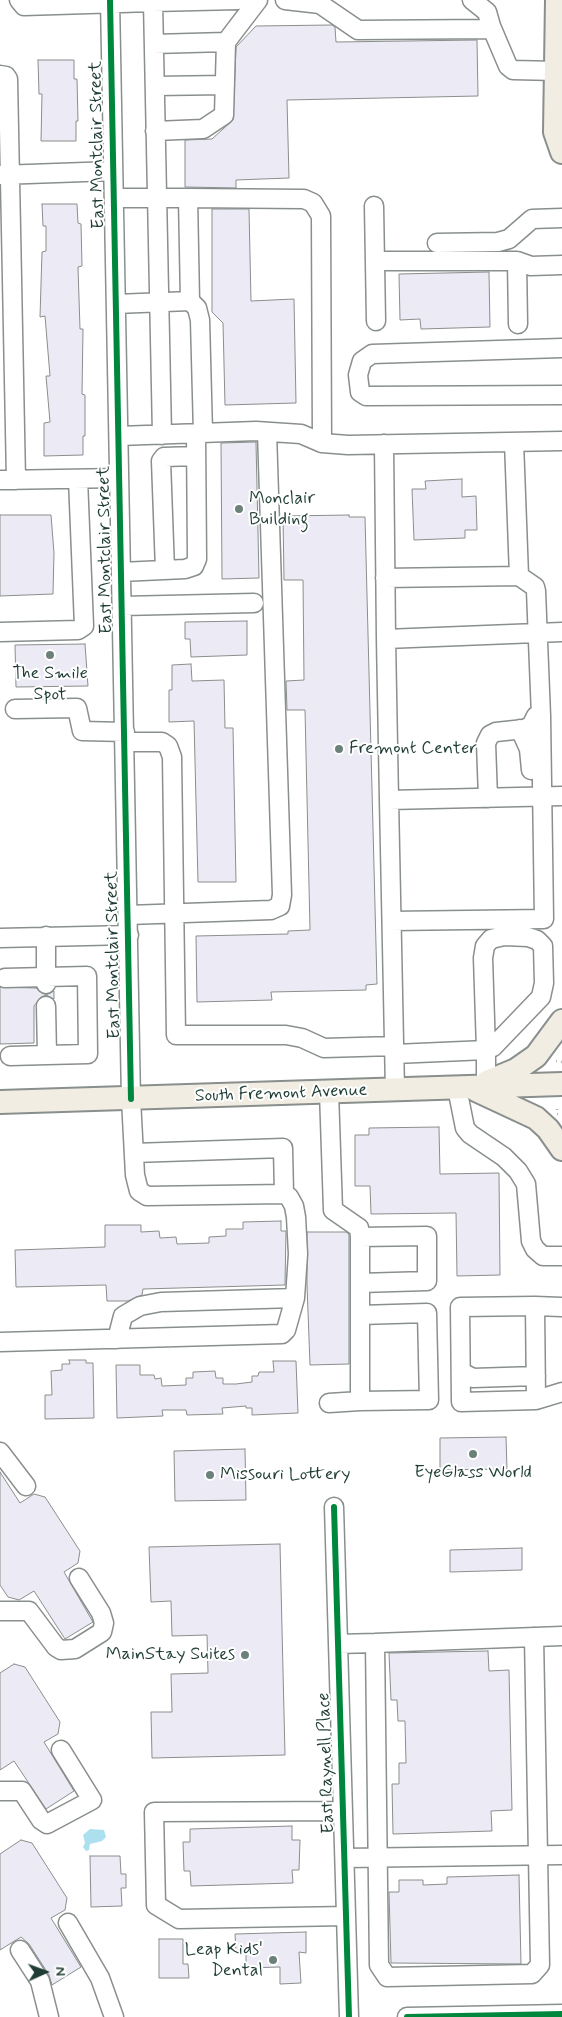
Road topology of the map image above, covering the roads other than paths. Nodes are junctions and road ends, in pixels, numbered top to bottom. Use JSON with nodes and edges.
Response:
{"nodes":[{"id":1,"x":19,"y":0,"type":"edge"},
{"id":2,"x":238,"y":0,"type":"edge"},
{"id":3,"x":258,"y":0,"type":"edge"},
{"id":4,"x":284,"y":0,"type":"edge"},
{"id":5,"x":472,"y":0,"type":"edge"},
{"id":6,"x":548,"y":0,"type":"edge"},
{"id":7,"x":557,"y":0,"type":"edge"},
{"id":8,"x":110,"y":1,"type":"edge"},
{"id":9,"x":153,"y":2,"type":"junction"},
{"id":10,"x":324,"y":2,"type":"edge"},
{"id":11,"x":491,"y":26,"type":"junction"},
{"id":12,"x":556,"y":30,"type":"junction"},
{"id":13,"x":226,"y":42,"type":"junction"},
{"id":14,"x":154,"y":44,"type":"junction"},
{"id":15,"x":556,"y":71,"type":"junction"},
{"id":16,"x":0,"y":75,"type":"edge"},
{"id":17,"x":225,"y":85,"type":"junction"},
{"id":18,"x":155,"y":86,"type":"junction"},
{"id":19,"x":155,"y":131,"type":"junction"},
{"id":20,"x":562,"y":152,"type":"edge"},
{"id":21,"x":113,"y":171,"type":"junction"},
{"id":22,"x":5,"y":175,"type":"edge"},
{"id":23,"x":114,"y":198,"type":"junction"},
{"id":24,"x":157,"y":198,"type":"junction"},
{"id":25,"x":188,"y":198,"type":"junction"},
{"id":26,"x":374,"y":206,"type":"dead end"},
{"id":27,"x":562,"y":218,"type":"edge"},
{"id":28,"x":437,"y":243,"type":"dead end"},
{"id":29,"x":375,"y":261,"type":"junction"},
{"id":30,"x":517,"y":262,"type":"junction"},
{"id":31,"x":562,"y":265,"type":"edge"},
{"id":32,"x":190,"y":301,"type":"junction"},
{"id":33,"x":158,"y":302,"type":"junction"},
{"id":34,"x":116,"y":304,"type":"junction"},
{"id":35,"x":376,"y":321,"type":"dead end"},
{"id":36,"x":518,"y":324,"type":"dead end"},
{"id":37,"x":7,"y":340,"type":"edge"},
{"id":38,"x":562,"y":348,"type":"edge"},
{"id":39,"x":7,"y":387,"type":"edge"},
{"id":40,"x":562,"y":395,"type":"edge"},
{"id":41,"x":8,"y":430,"type":"edge"},
{"id":42,"x":267,"y":432,"type":"junction"},
{"id":43,"x":199,"y":433,"type":"junction"},
{"id":44,"x":162,"y":434,"type":"junction"},
{"id":45,"x":118,"y":436,"type":"junction"},
{"id":46,"x":562,"y":440,"type":"edge"},
{"id":47,"x":514,"y":442,"type":"junction"},
{"id":48,"x":322,"y":443,"type":"junction"},
{"id":49,"x":384,"y":444,"type":"junction"},
{"id":50,"x":196,"y":456,"type":"junction"},
{"id":51,"x":119,"y":478,"type":"junction"},
{"id":52,"x":78,"y":479,"type":"junction"},
{"id":53,"x":8,"y":480,"type":"edge"},
{"id":54,"x":165,"y":570,"type":"junction"},
{"id":55,"x":121,"y":572,"type":"junction"},
{"id":56,"x":518,"y":576,"type":"junction"},
{"id":57,"x":385,"y":578,"type":"junction"},
{"id":58,"x":254,"y":603,"type":"dead end"},
{"id":59,"x":122,"y":606,"type":"junction"},
{"id":60,"x":0,"y":632,"type":"edge"},
{"id":61,"x":562,"y":632,"type":"edge"},
{"id":62,"x":538,"y":633,"type":"junction"},
{"id":63,"x":386,"y":639,"type":"junction"},
{"id":64,"x":15,"y":709,"type":"dead end"},
{"id":65,"x":536,"y":716,"type":"dead end"},
{"id":66,"x":520,"y":729,"type":"junction"},
{"id":67,"x":125,"y":737,"type":"junction"},
{"id":68,"x":542,"y":793,"type":"junction"},
{"id":69,"x":562,"y":796,"type":"edge"},
{"id":70,"x":488,"y":798,"type":"junction"},
{"id":71,"x":389,"y":800,"type":"junction"},
{"id":72,"x":174,"y":914,"type":"junction"},
{"id":73,"x":128,"y":915,"type":"junction"},
{"id":74,"x":544,"y":919,"type":"junction"},
{"id":75,"x":483,"y":920,"type":"junction"},
{"id":76,"x":392,"y":921,"type":"junction"},
{"id":77,"x":129,"y":934,"type":"junction"},
{"id":78,"x":46,"y":936,"type":"junction"},
{"id":79,"x":0,"y":938,"type":"edge"},
{"id":80,"x":485,"y":946,"type":"junction"},
{"id":81,"x":543,"y":946,"type":"junction"},
{"id":82,"x":5,"y":978,"type":"dead end"},
{"id":83,"x":46,"y":980,"type":"junction"},
{"id":84,"x":46,"y":1006,"type":"dead end"},
{"id":85,"x":562,"y":1021,"type":"edge"},
{"id":86,"x":394,"y":1050,"type":"junction"},
{"id":87,"x":486,"y":1050,"type":"junction"},
{"id":88,"x":47,"y":1055,"type":"junction"},
{"id":89,"x":10,"y":1056,"type":"dead end"},
{"id":90,"x":562,"y":1084,"type":"edge"},
{"id":91,"x":471,"y":1086,"type":"junction"},
{"id":92,"x":395,"y":1090,"type":"junction"},
{"id":93,"x":329,"y":1092,"type":"junction"},
{"id":94,"x":131,"y":1099,"type":"junction"},
{"id":95,"x":0,"y":1102,"type":"edge"},
{"id":96,"x":562,"y":1149,"type":"edge"},
{"id":97,"x":134,"y":1153,"type":"junction"},
{"id":98,"x":284,"y":1194,"type":"junction"},
{"id":99,"x":360,"y":1237,"type":"junction"},
{"id":100,"x":562,"y":1256,"type":"edge"},
{"id":101,"x":360,"y":1283,"type":"junction"},
{"id":102,"x":296,"y":1298,"type":"junction"},
{"id":103,"x":535,"y":1306,"type":"junction"},
{"id":104,"x":562,"y":1307,"type":"edge"},
{"id":105,"x":360,"y":1315,"type":"junction"},
{"id":106,"x":117,"y":1339,"type":"junction"},
{"id":107,"x":3,"y":1342,"type":"edge"},
{"id":108,"x":460,"y":1372,"type":"junction"},
{"id":109,"x":536,"y":1376,"type":"junction"},
{"id":110,"x":562,"y":1392,"type":"edge"},
{"id":111,"x":536,"y":1400,"type":"junction"},
{"id":112,"x":360,"y":1401,"type":"junction"},
{"id":113,"x":329,"y":1403,"type":"dead end"},
{"id":114,"x":0,"y":1452,"type":"edge"},
{"id":115,"x":26,"y":1486,"type":"dead end"},
{"id":116,"x":334,"y":1507,"type":"dead end"},
{"id":117,"x":79,"y":1578,"type":"dead end"},
{"id":118,"x":0,"y":1611,"type":"edge"},
{"id":119,"x":562,"y":1636,"type":"edge"},
{"id":120,"x":534,"y":1637,"type":"junction"},
{"id":121,"x":375,"y":1643,"type":"junction"},
{"id":122,"x":338,"y":1644,"type":"junction"},
{"id":123,"x":61,"y":1750,"type":"dead end"},
{"id":124,"x":0,"y":1791,"type":"edge"},
{"id":125,"x":343,"y":1811,"type":"junction"},
{"id":126,"x":539,"y":1855,"type":"junction"},
{"id":127,"x":562,"y":1855,"type":"edge"},
{"id":128,"x":345,"y":1858,"type":"junction"},
{"id":129,"x":378,"y":1858,"type":"junction"},
{"id":130,"x":346,"y":1916,"type":"junction"},
{"id":131,"x":68,"y":1923,"type":"dead end"},
{"id":132,"x":20,"y":1950,"type":"dead end"},
{"id":133,"x":562,"y":2014,"type":"edge"},
{"id":134,"x":49,"y":2017,"type":"edge"},
{"id":135,"x":114,"y":2017,"type":"edge"},
{"id":136,"x":350,"y":2017,"type":"edge"},
{"id":137,"x":407,"y":2017,"type":"edge"}],
"edges":[{"from":1,"to":8,"type":"street"},
{"from":2,"to":9,"type":"street"},
{"from":3,"to":13,"type":"street"},
{"from":4,"to":10,"type":"street"},
{"from":5,"to":11,"type":"street"},
{"from":6,"to":12,"type":"main road"},
{"from":7,"to":12,"type":"main road"},
{"from":8,"to":9,"type":"street"},
{"from":8,"to":21,"type":"street","name":"East Montclair Street"},
{"from":9,"to":14,"type":"street"},
{"from":10,"to":11,"type":"street"},
{"from":11,"to":15,"type":"street"},
{"from":12,"to":15,"type":"main road"},
{"from":13,"to":14,"type":"street"},
{"from":13,"to":17,"type":"street"},
{"from":14,"to":18,"type":"street"},
{"from":15,"to":20,"type":"main road"},
{"from":16,"to":22,"type":"street"},
{"from":17,"to":18,"type":"street"},
{"from":17,"to":19,"type":"street"},
{"from":18,"to":19,"type":"street"},
{"from":19,"to":24,"type":"street"},
{"from":21,"to":22,"type":"street"},
{"from":21,"to":23,"type":"street","name":"East Montclair Street"},
{"from":22,"to":37,"type":"street"},
{"from":23,"to":24,"type":"street"},
{"from":23,"to":34,"type":"street","name":"East Montclair Street"},
{"from":24,"to":25,"type":"street"},
{"from":24,"to":33,"type":"street"},
{"from":25,"to":32,"type":"street"},
{"from":25,"to":48,"type":"street"},
{"from":26,"to":29,"type":"street"},
{"from":27,"to":28,"type":"street"},
{"from":29,"to":30,"type":"street"},
{"from":29,"to":35,"type":"street"},
{"from":30,"to":31,"type":"street"},
{"from":30,"to":36,"type":"street"},
{"from":32,"to":33,"type":"street"},
{"from":32,"to":43,"type":"street"},
{"from":33,"to":34,"type":"street"},
{"from":33,"to":44,"type":"street"},
{"from":34,"to":45,"type":"street","name":"East Montclair Street"},
{"from":37,"to":39,"type":"street"},
{"from":38,"to":40,"type":"street"},
{"from":39,"to":41,"type":"street"},
{"from":41,"to":53,"type":"street"},
{"from":42,"to":43,"type":"street"},
{"from":42,"to":48,"type":"street"},
{"from":42,"to":72,"type":"street"},
{"from":43,"to":44,"type":"street"},
{"from":43,"to":50,"type":"street"},
{"from":44,"to":45,"type":"street"},
{"from":45,"to":51,"type":"street","name":"East Montclair Street"},
{"from":46,"to":47,"type":"street"},
{"from":47,"to":49,"type":"street"},
{"from":47,"to":56,"type":"street"},
{"from":48,"to":49,"type":"street"},
{"from":49,"to":57,"type":"street"},
{"from":50,"to":54,"type":"street"},
{"from":50,"to":54,"type":"street"},
{"from":51,"to":52,"type":"street"},
{"from":51,"to":55,"type":"street","name":"East Montclair Street"},
{"from":52,"to":53,"type":"street"},
{"from":52,"to":60,"type":"street"},
{"from":54,"to":55,"type":"street"},
{"from":55,"to":59,"type":"street","name":"East Montclair Street"},
{"from":56,"to":57,"type":"street"},
{"from":56,"to":62,"type":"street"},
{"from":57,"to":63,"type":"street"},
{"from":58,"to":59,"type":"street"},
{"from":59,"to":67,"type":"street","name":"East Montclair Street"},
{"from":61,"to":62,"type":"street"},
{"from":62,"to":63,"type":"street"},
{"from":62,"to":68,"type":"street"},
{"from":63,"to":71,"type":"street"},
{"from":64,"to":67,"type":"street"},
{"from":65,"to":66,"type":"street"},
{"from":66,"to":68,"type":"street"},
{"from":66,"to":70,"type":"street"},
{"from":67,"to":72,"type":"street"},
{"from":67,"to":73,"type":"street","name":"East Montclair Street"},
{"from":68,"to":69,"type":"street"},
{"from":68,"to":70,"type":"street"},
{"from":68,"to":74,"type":"street"},
{"from":70,"to":71,"type":"street"},
{"from":71,"to":76,"type":"street"},
{"from":72,"to":73,"type":"street"},
{"from":72,"to":86,"type":"street"},
{"from":73,"to":77,"type":"street","name":"East Montclair Street"},
{"from":74,"to":75,"type":"street"},
{"from":74,"to":81,"type":"street"},
{"from":75,"to":76,"type":"street"},
{"from":75,"to":80,"type":"street"},
{"from":76,"to":86,"type":"street"},
{"from":77,"to":78,"type":"street"},
{"from":77,"to":94,"type":"street","name":"East Montclair Street"},
{"from":78,"to":79,"type":"street"},
{"from":78,"to":83,"type":"street"},
{"from":80,"to":81,"type":"street"},
{"from":80,"to":87,"type":"street"},
{"from":81,"to":87,"type":"street"},
{"from":82,"to":83,"type":"street"},
{"from":83,"to":88,"type":"street"},
{"from":84,"to":88,"type":"street"},
{"from":85,"to":91,"type":"main road"},
{"from":86,"to":87,"type":"street"},
{"from":86,"to":92,"type":"street"},
{"from":87,"to":91,"type":"street"},
{"from":88,"to":89,"type":"street"},
{"from":90,"to":91,"type":"main road","name":"South Fremont Avenue"},
{"from":91,"to":92,"type":"main road","name":"South Fremont Avenue"},
{"from":91,"to":96,"type":"main road"},
{"from":91,"to":100,"type":"street"},
{"from":92,"to":93,"type":"main road","name":"South Fremont Avenue"},
{"from":93,"to":94,"type":"main road","name":"South Fremont Avenue"},
{"from":93,"to":99,"type":"street"},
{"from":94,"to":95,"type":"main road","name":"South Fremont Avenue"},
{"from":94,"to":97,"type":"street","name":"East Montclair Street"},
{"from":97,"to":98,"type":"street","name":"East Montclair Street"},
{"from":97,"to":98,"type":"street"},
{"from":98,"to":102,"type":"street"},
{"from":99,"to":101,"type":"street"},
{"from":99,"to":101,"type":"street"},
{"from":101,"to":105,"type":"street"},
{"from":102,"to":106,"type":"street"},
{"from":102,"to":106,"type":"street"},
{"from":103,"to":104,"type":"street"},
{"from":103,"to":108,"type":"street"},
{"from":103,"to":109,"type":"street"},
{"from":105,"to":112,"type":"street"},
{"from":105,"to":112,"type":"street"},
{"from":106,"to":107,"type":"street"},
{"from":108,"to":109,"type":"street"},
{"from":108,"to":111,"type":"street"},
{"from":109,"to":111,"type":"street"},
{"from":110,"to":111,"type":"street"},
{"from":112,"to":113,"type":"street"},
{"from":114,"to":115,"type":"street"},
{"from":116,"to":122,"type":"street","name":"East Raynell Place"},
{"from":117,"to":118,"type":"street"},
{"from":119,"to":120,"type":"street"},
{"from":120,"to":121,"type":"street"},
{"from":120,"to":126,"type":"street"},
{"from":121,"to":122,"type":"street"},
{"from":121,"to":129,"type":"street"},
{"from":122,"to":125,"type":"street","name":"East Raynell Place"},
{"from":123,"to":124,"type":"street"},
{"from":125,"to":128,"type":"street","name":"East Raynell Place"},
{"from":125,"to":130,"type":"street"},
{"from":126,"to":127,"type":"street"},
{"from":126,"to":129,"type":"street"},
{"from":126,"to":129,"type":"street"},
{"from":128,"to":129,"type":"street"},
{"from":128,"to":130,"type":"street","name":"East Raynell Place"},
{"from":130,"to":136,"type":"street","name":"East Raynell Place"},
{"from":131,"to":135,"type":"street"},
{"from":132,"to":134,"type":"street"},
{"from":133,"to":137,"type":"street"}]}
